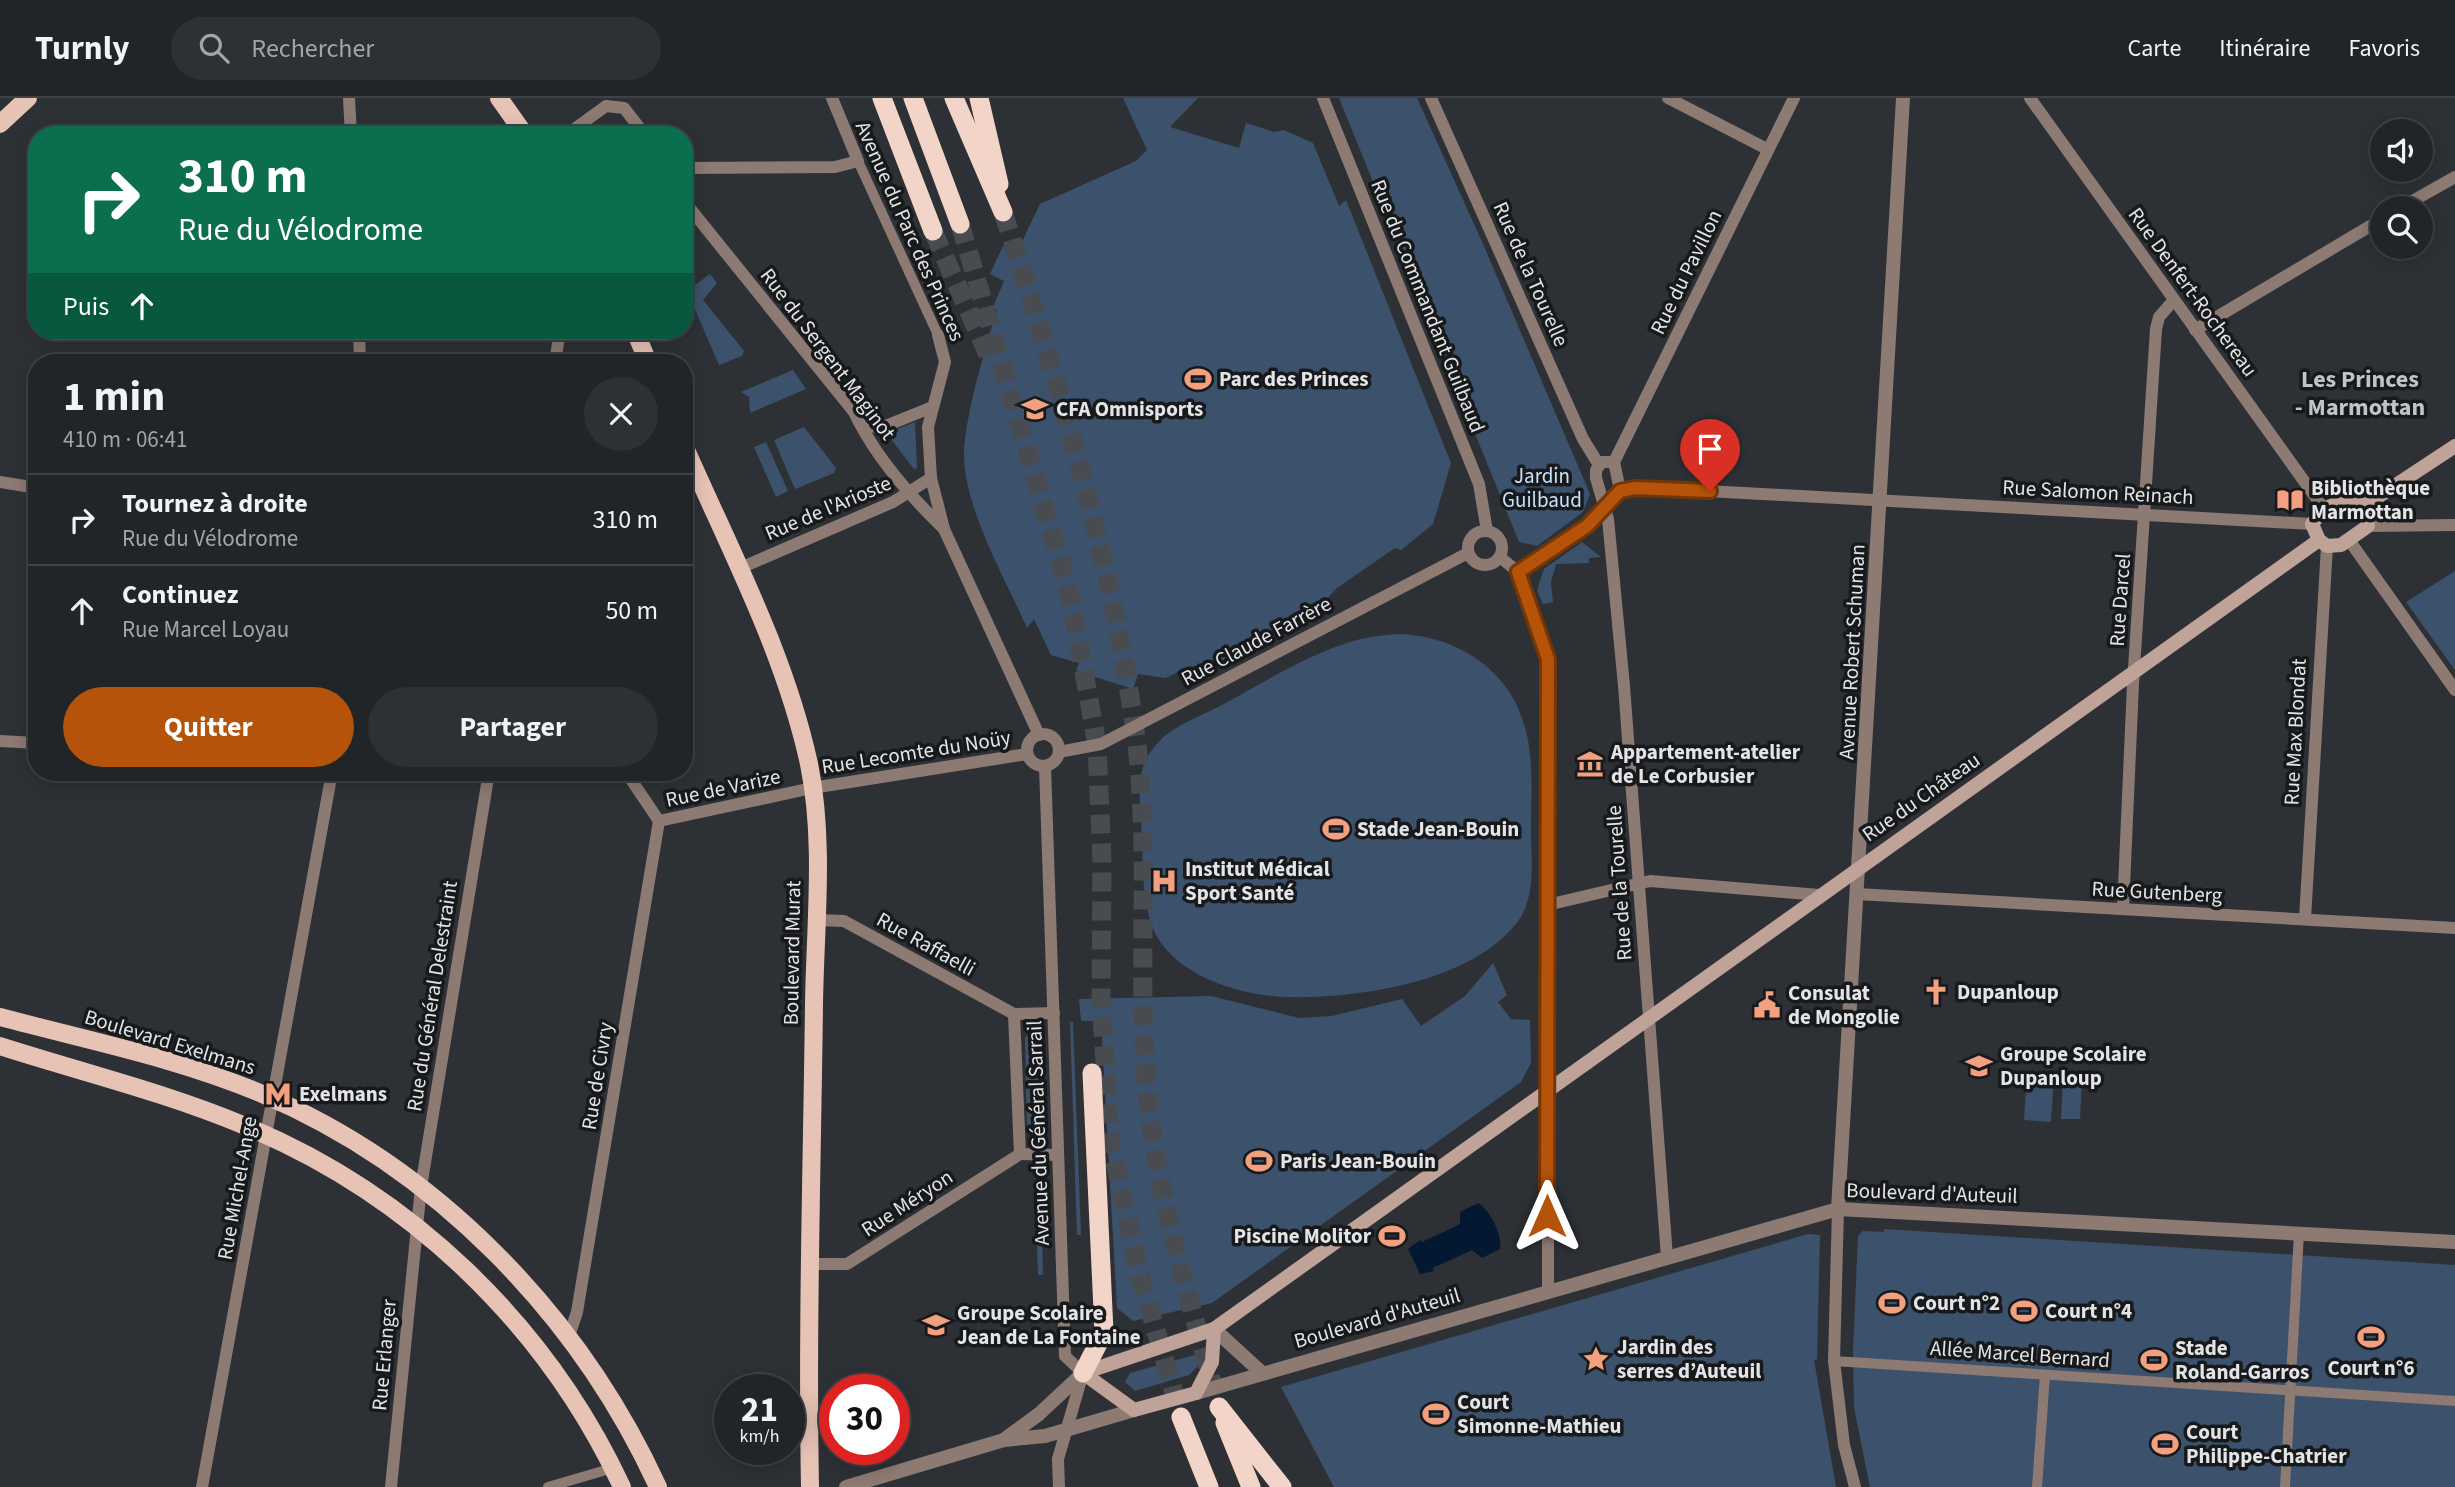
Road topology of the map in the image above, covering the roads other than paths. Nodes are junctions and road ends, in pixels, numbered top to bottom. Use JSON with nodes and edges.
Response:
{"nodes":[{"id":1,"x":28,"y":98,"type":"edge"},
{"id":2,"x":349,"y":98,"type":"edge"},
{"id":3,"x":499,"y":98,"type":"edge"},
{"id":4,"x":832,"y":98,"type":"edge"},
{"id":5,"x":882,"y":98,"type":"edge"},
{"id":6,"x":913,"y":98,"type":"edge"},
{"id":7,"x":954,"y":98,"type":"edge"},
{"id":8,"x":979,"y":98,"type":"edge"},
{"id":9,"x":1323,"y":98,"type":"edge"},
{"id":10,"x":1431,"y":98,"type":"edge"},
{"id":11,"x":1668,"y":98,"type":"edge"},
{"id":12,"x":1794,"y":98,"type":"edge"},
{"id":13,"x":1903,"y":98,"type":"edge"},
{"id":14,"x":2031,"y":98,"type":"edge"},
{"id":15,"x":606,"y":102,"type":"edge"},
{"id":16,"x":0,"y":124,"type":"edge"},
{"id":17,"x":351,"y":126,"type":"edge"},
{"id":18,"x":519,"y":126,"type":"edge"},
{"id":19,"x":577,"y":126,"type":"edge"},
{"id":20,"x":638,"y":126,"type":"edge"},
{"id":21,"x":1767,"y":149,"type":"junction"},
{"id":22,"x":858,"y":161,"type":"junction"},
{"id":23,"x":693,"y":168,"type":"edge"},
{"id":24,"x":2455,"y":177,"type":"edge"},
{"id":25,"x":2421,"y":196,"type":"edge"},
{"id":26,"x":693,"y":211,"type":"edge"},
{"id":27,"x":960,"y":224,"type":"tunnel mouth"},
{"id":28,"x":2370,"y":226,"type":"edge"},
{"id":29,"x":933,"y":230,"type":"tunnel mouth"},
{"id":30,"x":2174,"y":300,"type":"junction"},
{"id":31,"x":2195,"y":330,"type":"junction"},
{"id":32,"x":938,"y":335,"type":"joint"},
{"id":33,"x":930,"y":408,"type":"junction"},
{"id":34,"x":854,"y":412,"type":"junction"},
{"id":35,"x":2455,"y":446,"type":"edge"},
{"id":36,"x":1614,"y":462,"type":"junction"},
{"id":37,"x":1599,"y":465,"type":"junction"},
{"id":38,"x":693,"y":466,"type":"edge"},
{"id":39,"x":931,"y":478,"type":"junction"},
{"id":40,"x":0,"y":482,"type":"edge"},
{"id":41,"x":28,"y":487,"type":"edge"},
{"id":42,"x":1620,"y":491,"type":"junction"},
{"id":43,"x":911,"y":493,"type":"junction"},
{"id":44,"x":1882,"y":499,"type":"junction"},
{"id":45,"x":2364,"y":506,"type":"junction"},
{"id":46,"x":1606,"y":507,"type":"junction"},
{"id":47,"x":2324,"y":509,"type":"junction"},
{"id":48,"x":2145,"y":514,"type":"junction"},
{"id":49,"x":2312,"y":524,"type":"junction"},
{"id":50,"x":2455,"y":525,"type":"edge"},
{"id":51,"x":2368,"y":526,"type":"junction"},
{"id":52,"x":944,"y":529,"type":"junction"},
{"id":53,"x":1487,"y":531,"type":"junction"},
{"id":54,"x":2349,"y":540,"type":"junction"},
{"id":55,"x":2323,"y":543,"type":"junction"},
{"id":56,"x":1468,"y":554,"type":"junction"},
{"id":57,"x":1500,"y":557,"type":"junction"},
{"id":58,"x":738,"y":569,"type":"junction"},
{"id":59,"x":1518,"y":572,"type":"junction"},
{"id":60,"x":2134,"y":671,"type":"junction"},
{"id":61,"x":2455,"y":690,"type":"edge"},
{"id":62,"x":1039,"y":735,"type":"junction"},
{"id":63,"x":0,"y":741,"type":"edge"},
{"id":64,"x":28,"y":743,"type":"edge"},
{"id":65,"x":1059,"y":752,"type":"junction"},
{"id":66,"x":1027,"y":754,"type":"junction"},
{"id":67,"x":1045,"y":766,"type":"junction"},
{"id":68,"x":330,"y":781,"type":"edge"},
{"id":69,"x":488,"y":781,"type":"edge"},
{"id":70,"x":632,"y":781,"type":"edge"},
{"id":71,"x":812,"y":788,"type":"junction"},
{"id":72,"x":659,"y":821,"type":"junction"},
{"id":73,"x":1859,"y":866,"type":"junction"},
{"id":74,"x":1638,"y":882,"type":"junction"},
{"id":75,"x":1857,"y":894,"type":"junction"},
{"id":76,"x":1819,"y":895,"type":"junction"},
{"id":77,"x":1547,"y":905,"type":"junction"},
{"id":78,"x":2123,"y":909,"type":"junction"},
{"id":79,"x":2305,"y":919,"type":"junction"},
{"id":80,"x":817,"y":920,"type":"junction"},
{"id":81,"x":2455,"y":928,"type":"edge"},
{"id":82,"x":1054,"y":1013,"type":"junction"},
{"id":83,"x":1014,"y":1014,"type":"junction"},
{"id":84,"x":0,"y":1017,"type":"edge"},
{"id":85,"x":1650,"y":1017,"type":"junction"},
{"id":86,"x":0,"y":1046,"type":"edge"},
{"id":87,"x":1092,"y":1073,"type":"dead end"},
{"id":88,"x":1548,"y":1091,"type":"junction"},
{"id":89,"x":273,"y":1099,"type":"junction"},
{"id":90,"x":266,"y":1135,"type":"junction"},
{"id":91,"x":1020,"y":1154,"type":"junction"},
{"id":92,"x":1057,"y":1155,"type":"junction"},
{"id":93,"x":421,"y":1187,"type":"junction"},
{"id":94,"x":1838,"y":1209,"type":"junction"},
{"id":95,"x":416,"y":1228,"type":"junction"},
{"id":96,"x":2299,"y":1234,"type":"junction"},
{"id":97,"x":2455,"y":1242,"type":"edge"},
{"id":98,"x":1667,"y":1257,"type":"junction"},
{"id":99,"x":809,"y":1264,"type":"junction"},
{"id":100,"x":1548,"y":1290,"type":"junction"},
{"id":101,"x":1214,"y":1329,"type":"junction"},
{"id":102,"x":569,"y":1336,"type":"junction"},
{"id":103,"x":1834,"y":1361,"type":"junction"},
{"id":104,"x":1083,"y":1373,"type":"junction"},
{"id":105,"x":1262,"y":1373,"type":"junction"},
{"id":106,"x":2045,"y":1375,"type":"junction"},
{"id":107,"x":2291,"y":1390,"type":"junction"},
{"id":108,"x":1196,"y":1392,"type":"junction"},
{"id":109,"x":2455,"y":1401,"type":"edge"},
{"id":110,"x":1134,"y":1410,"type":"junction"},
{"id":111,"x":1181,"y":1417,"type":"tunnel mouth"},
{"id":112,"x":1065,"y":1431,"type":"junction"},
{"id":113,"x":1004,"y":1440,"type":"junction"},
{"id":114,"x":613,"y":1468,"type":"junction"},
{"id":115,"x":202,"y":1487,"type":"edge"},
{"id":116,"x":391,"y":1487,"type":"edge"},
{"id":117,"x":548,"y":1487,"type":"edge"},
{"id":118,"x":622,"y":1487,"type":"edge"},
{"id":119,"x":658,"y":1487,"type":"edge"},
{"id":120,"x":810,"y":1487,"type":"edge"},
{"id":121,"x":846,"y":1487,"type":"edge"},
{"id":122,"x":1059,"y":1487,"type":"edge"},
{"id":123,"x":1209,"y":1487,"type":"edge"},
{"id":124,"x":1251,"y":1487,"type":"edge"},
{"id":125,"x":1282,"y":1487,"type":"edge"},
{"id":126,"x":1854,"y":1487,"type":"edge"},
{"id":127,"x":2037,"y":1487,"type":"edge"},
{"id":128,"x":2285,"y":1487,"type":"edge"}],
"edges":[{"from":1,"to":16,"type":"main road"},
{"from":2,"to":17,"type":"street"},
{"from":3,"to":18,"type":"main road"},
{"from":4,"to":22,"type":"street","name":"Avenue du Parc des Princes"},
{"from":5,"to":29,"type":"highway"},
{"from":6,"to":27,"type":"highway"},
{"from":7,"to":8,"type":"highway"},
{"from":9,"to":53,"type":"street","name":"Rue du Commandant Guilbaud"},
{"from":10,"to":37,"type":"street","name":"Rue de la Tourelle"},
{"from":11,"to":21,"type":"street"},
{"from":12,"to":21,"type":"street","name":"Rue du Pavillon"},
{"from":13,"to":44,"type":"street","name":"Avenue Robert Schuman"},
{"from":14,"to":30,"type":"street","name":"Rue Denfert-Rochereau"},
{"from":15,"to":19,"type":"street"},
{"from":15,"to":20,"type":"street"},
{"from":21,"to":36,"type":"street","name":"Rue du Pavillon"},
{"from":22,"to":23,"type":"street"},
{"from":22,"to":32,"type":"street","name":"Avenue du Parc des Princes"},
{"from":24,"to":25,"type":"street"},
{"from":26,"to":34,"type":"street","name":"Rue du Sergent Maginot"},
{"from":28,"to":31,"type":"street"},
{"from":30,"to":31,"type":"street","name":"Rue Denfert-Rochereau"},
{"from":30,"to":48,"type":"street","name":"Rue Darcel"},
{"from":31,"to":47,"type":"street","name":"Rue Denfert-Rochereau"},
{"from":32,"to":33,"type":"street","name":"Avenue du Parc des Princes"},
{"from":33,"to":34,"type":"street"},
{"from":33,"to":39,"type":"street","name":"Avenue du Parc des Princes"},
{"from":34,"to":43,"type":"street","name":"Rue du Sergent Maginot"},
{"from":35,"to":45,"type":"main road"},
{"from":36,"to":37,"type":"street"},
{"from":36,"to":42,"type":"street"},
{"from":37,"to":46,"type":"street","name":"Rue de la Tourelle"},
{"from":38,"to":58,"type":"main road","name":"Boulevard Murat"},
{"from":39,"to":43,"type":"street","name":"Rue de l'Arioste"},
{"from":39,"to":52,"type":"street","name":"Avenue du Parc des Princes"},
{"from":40,"to":41,"type":"street"},
{"from":42,"to":44,"type":"street","name":"Rue Salomon Reinach"},
{"from":42,"to":46,"type":"street"},
{"from":43,"to":52,"type":"street","name":"Rue du Sergent Maginot"},
{"from":43,"to":58,"type":"street","name":"Rue de l'Arioste"},
{"from":44,"to":48,"type":"street","name":"Rue Salomon Reinach"},
{"from":44,"to":73,"type":"street","name":"Avenue Robert Schuman"},
{"from":45,"to":47,"type":"main road"},
{"from":45,"to":51,"type":"main road"},
{"from":46,"to":59,"type":"street"},
{"from":46,"to":74,"type":"street","name":"Rue de la Tourelle"},
{"from":47,"to":49,"type":"main road"},
{"from":48,"to":49,"type":"street","name":"Rue Salomon Reinach"},
{"from":48,"to":60,"type":"street","name":"Rue Darcel"},
{"from":49,"to":55,"type":"main road"},
{"from":50,"to":51,"type":"street"},
{"from":51,"to":54,"type":"main road"},
{"from":52,"to":62,"type":"street","name":"Avenue du Parc des Princes"},
{"from":53,"to":56,"type":"street"},
{"from":53,"to":57,"type":"street","name":"Rue du Commandant Guilbaud"},
{"from":54,"to":55,"type":"main road"},
{"from":54,"to":61,"type":"street"},
{"from":55,"to":60,"type":"main road","name":"Rue du Château"},
{"from":55,"to":79,"type":"street","name":"Rue Max Blondat"},
{"from":56,"to":57,"type":"street"},
{"from":56,"to":65,"type":"street","name":"Rue Claude Farrère"},
{"from":57,"to":59,"type":"street"},
{"from":58,"to":71,"type":"main road","name":"Boulevard Murat"},
{"from":59,"to":77,"type":"street"},
{"from":60,"to":73,"type":"main road","name":"Rue du Château"},
{"from":60,"to":78,"type":"street","name":"Rue Darcel"},
{"from":62,"to":65,"type":"street"},
{"from":62,"to":66,"type":"street"},
{"from":63,"to":64,"type":"street"},
{"from":65,"to":67,"type":"street"},
{"from":66,"to":67,"type":"street"},
{"from":66,"to":71,"type":"street","name":"Rue Lecomte du Noüy"},
{"from":67,"to":82,"type":"street","name":"Avenue du Général Sarrail"},
{"from":68,"to":89,"type":"street","name":"Rue Michel-Ange"},
{"from":69,"to":93,"type":"street","name":"Rue du Général Delestraint"},
{"from":70,"to":72,"type":"street","name":"Rue de Varize"},
{"from":71,"to":72,"type":"street","name":"Rue de Varize"},
{"from":71,"to":80,"type":"main road","name":"Boulevard Murat"},
{"from":72,"to":102,"type":"street","name":"Rue de Civry"},
{"from":73,"to":75,"type":"street","name":"Avenue Robert Schuman"},
{"from":73,"to":76,"type":"main road","name":"Rue du Château"},
{"from":74,"to":76,"type":"street"},
{"from":74,"to":77,"type":"street"},
{"from":74,"to":85,"type":"street","name":"Rue de la Tourelle"},
{"from":75,"to":78,"type":"street","name":"Rue Gutenberg"},
{"from":75,"to":94,"type":"street","name":"Avenue Robert Schuman"},
{"from":76,"to":85,"type":"main road","name":"Rue du Château"},
{"from":77,"to":88,"type":"street"},
{"from":78,"to":79,"type":"street","name":"Rue Gutenberg"},
{"from":79,"to":81,"type":"street","name":"Rue Gutenberg"},
{"from":80,"to":83,"type":"street","name":"Rue Raffaelli"},
{"from":80,"to":99,"type":"main road","name":"Boulevard Murat"},
{"from":82,"to":83,"type":"street"},
{"from":82,"to":92,"type":"street","name":"Avenue du Général Sarrail"},
{"from":83,"to":91,"type":"street","name":"Avenue du Général Sarrail"},
{"from":84,"to":89,"type":"main road","name":"Boulevard Exelmans"},
{"from":85,"to":88,"type":"main road","name":"Rue du Château"},
{"from":85,"to":98,"type":"street","name":"Rue de la Tourelle"},
{"from":86,"to":90,"type":"main road"},
{"from":87,"to":104,"type":"highway"},
{"from":88,"to":100,"type":"street"},
{"from":88,"to":101,"type":"main road","name":"Rue du Château"},
{"from":89,"to":90,"type":"street","name":"Rue Michel-Ange"},
{"from":89,"to":93,"type":"main road","name":"Boulevard Exelmans"},
{"from":90,"to":95,"type":"main road"},
{"from":90,"to":115,"type":"street","name":"Rue Michel-Ange"},
{"from":91,"to":92,"type":"street"},
{"from":91,"to":99,"type":"street","name":"Rue Méryon"},
{"from":92,"to":104,"type":"street","name":"Avenue du Général Sarrail"},
{"from":93,"to":95,"type":"street","name":"Rue du Général Delestraint"},
{"from":93,"to":102,"type":"main road","name":"Boulevard Exelmans"},
{"from":94,"to":96,"type":"street","name":"Boulevard d'Auteuil"},
{"from":94,"to":98,"type":"street","name":"Boulevard d'Auteuil"},
{"from":94,"to":103,"type":"street"},
{"from":95,"to":114,"type":"main road"},
{"from":95,"to":116,"type":"street","name":"Rue Erlanger"},
{"from":96,"to":97,"type":"street","name":"Boulevard d'Auteuil"},
{"from":96,"to":107,"type":"street"},
{"from":98,"to":100,"type":"street","name":"Boulevard d'Auteuil"},
{"from":99,"to":120,"type":"main road","name":"Boulevard Murat"},
{"from":100,"to":105,"type":"street","name":"Boulevard d'Auteuil"},
{"from":101,"to":104,"type":"main road"},
{"from":101,"to":105,"type":"street"},
{"from":101,"to":108,"type":"main road"},
{"from":102,"to":119,"type":"main road","name":"Boulevard Exelmans"},
{"from":103,"to":106,"type":"street","name":"Allée Marcel Bernard"},
{"from":103,"to":126,"type":"street"},
{"from":104,"to":110,"type":"main road"},
{"from":104,"to":112,"type":"street"},
{"from":104,"to":113,"type":"street"},
{"from":105,"to":108,"type":"street","name":"Boulevard d'Auteuil"},
{"from":106,"to":107,"type":"street","name":"Allée Marcel Bernard"},
{"from":106,"to":127,"type":"street"},
{"from":107,"to":109,"type":"street","name":"Allée Marcel Bernard"},
{"from":107,"to":128,"type":"street"},
{"from":108,"to":110,"type":"main road","name":"Boulevard d'Auteuil"},
{"from":110,"to":112,"type":"street","name":"Boulevard d'Auteuil"},
{"from":111,"to":123,"type":"highway"},
{"from":112,"to":113,"type":"street","name":"Boulevard d'Auteuil"},
{"from":112,"to":122,"type":"street"},
{"from":113,"to":121,"type":"street"},
{"from":114,"to":117,"type":"street"},
{"from":114,"to":118,"type":"main road"},
{"from":124,"to":125,"type":"highway"}]}
